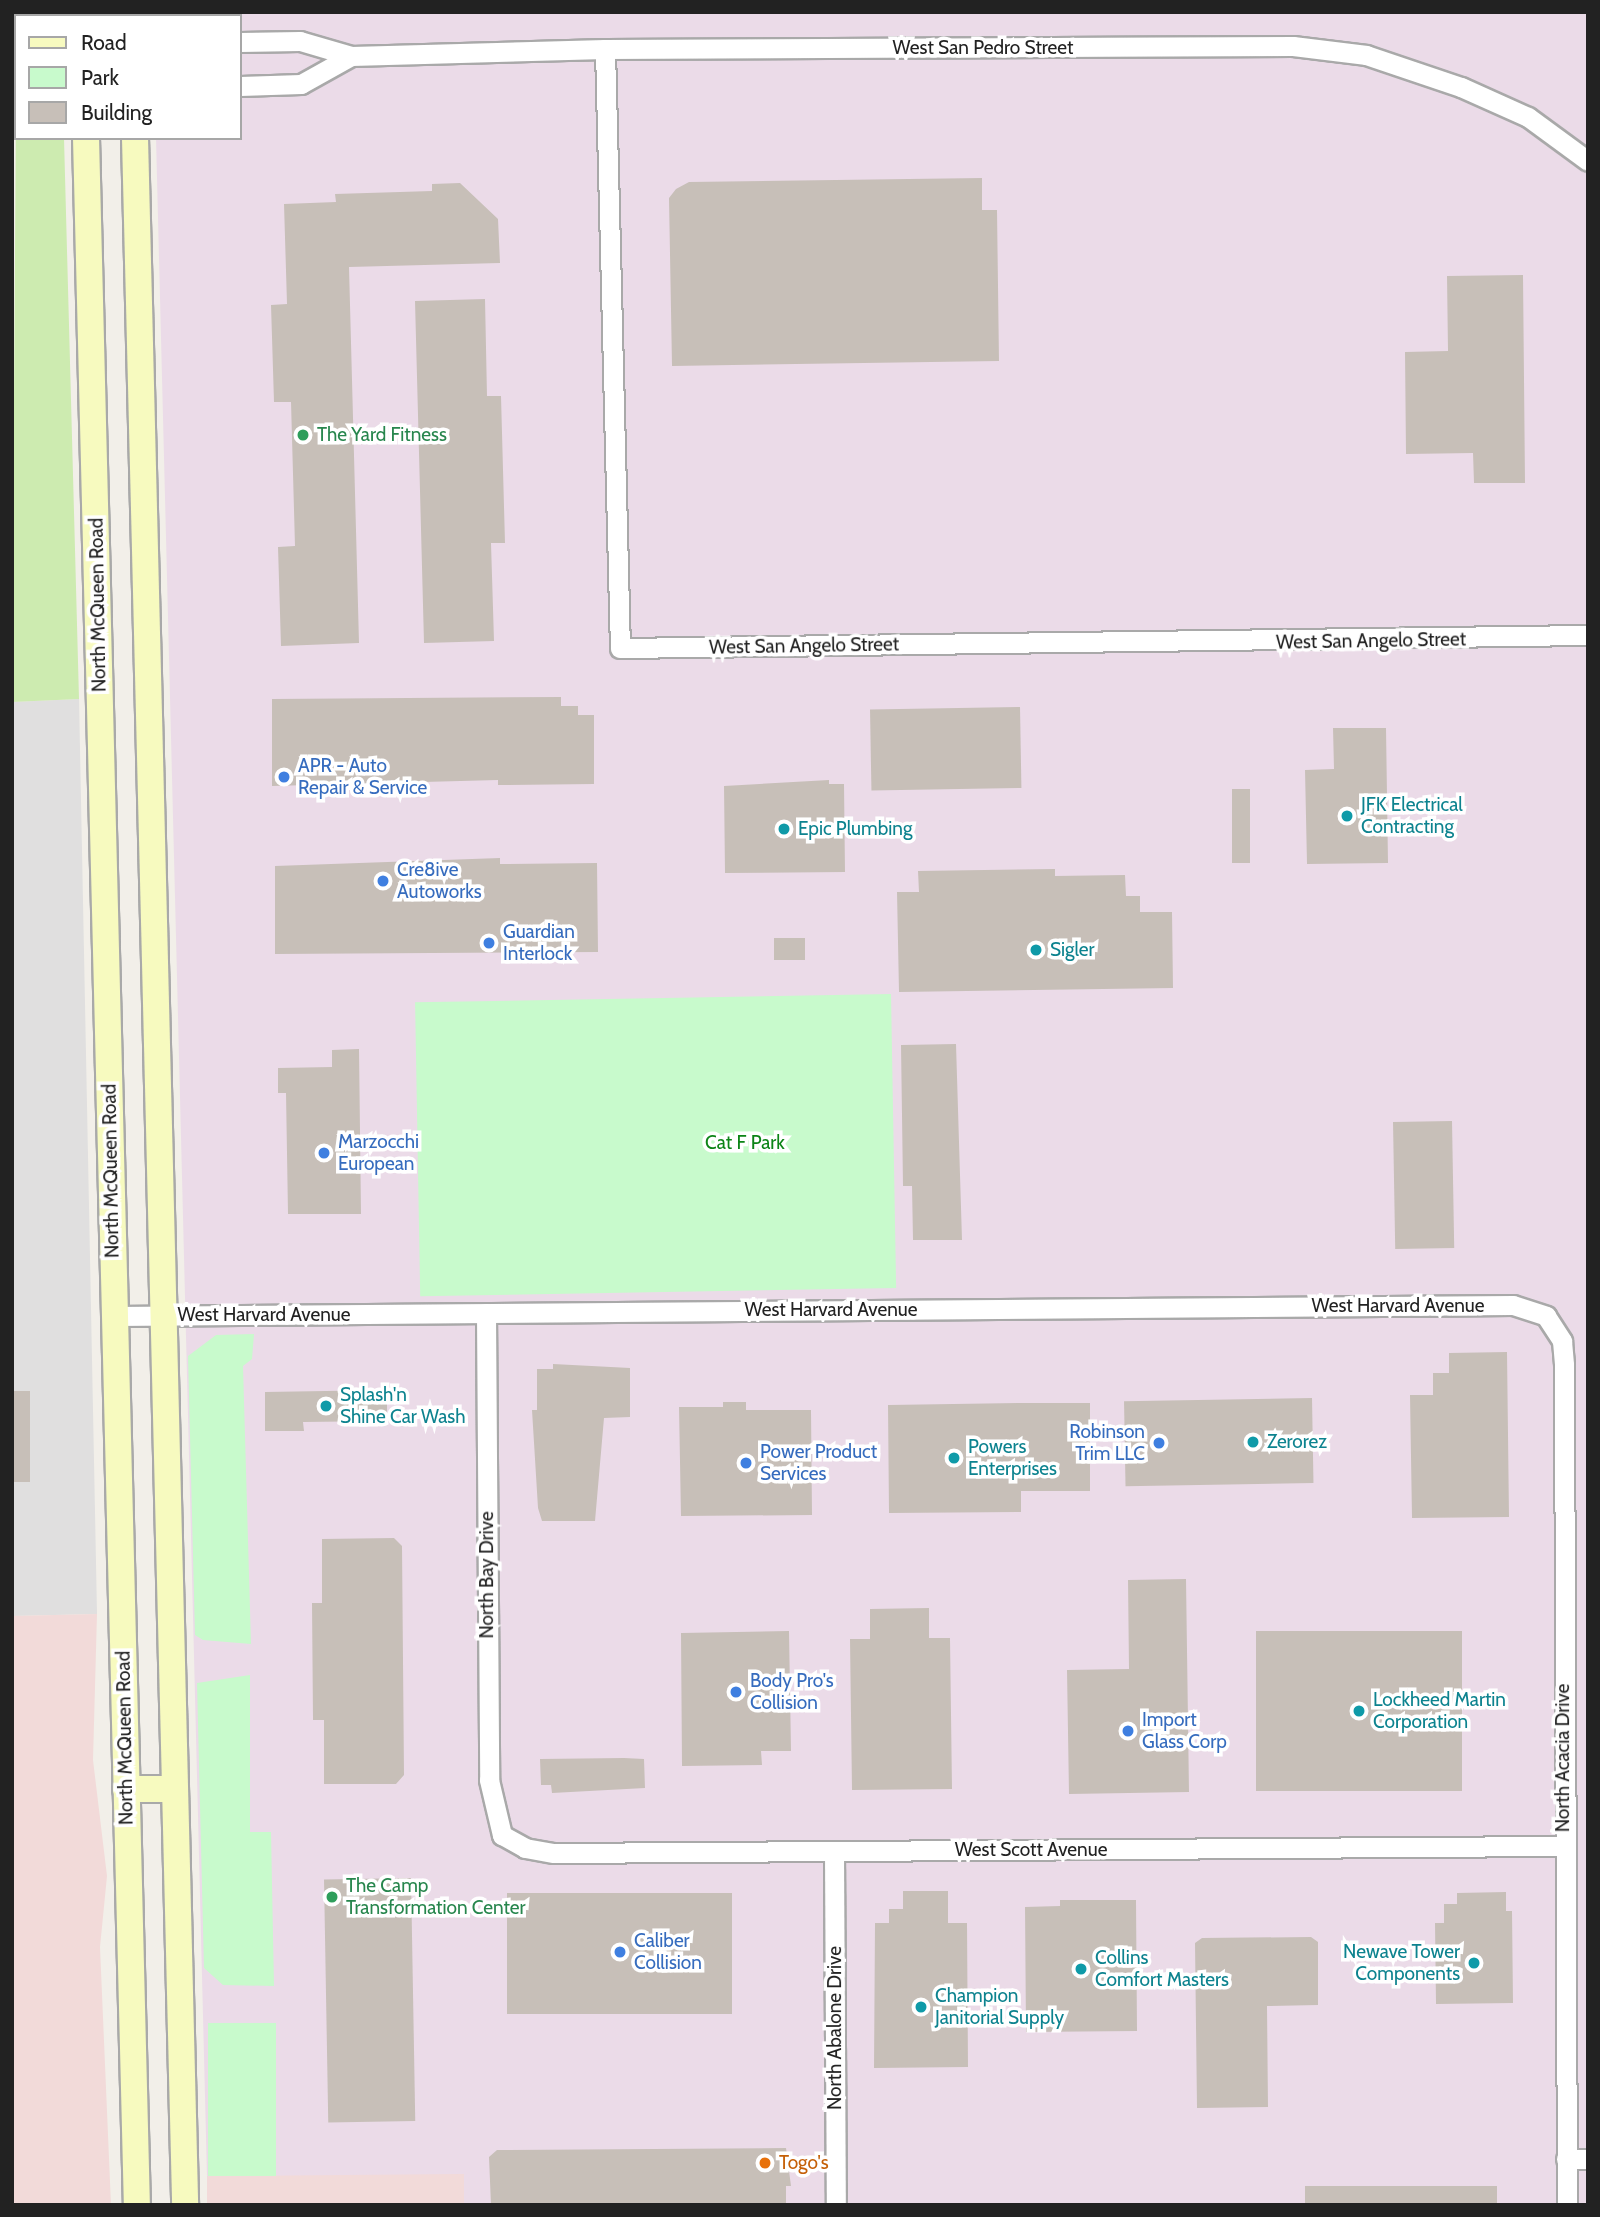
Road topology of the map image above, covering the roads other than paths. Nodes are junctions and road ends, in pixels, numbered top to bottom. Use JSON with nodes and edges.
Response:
{"nodes":[{"id":1,"x":242,"y":42,"type":"edge"},
{"id":2,"x":605,"y":49,"type":"junction"},
{"id":3,"x":351,"y":57,"type":"junction"},
{"id":4,"x":242,"y":86,"type":"edge"},
{"id":5,"x":86,"y":140,"type":"edge"},
{"id":6,"x":135,"y":140,"type":"edge"},
{"id":7,"x":1588,"y":161,"type":"edge"},
{"id":8,"x":1588,"y":635,"type":"edge"},
{"id":9,"x":486,"y":1313,"type":"junction"},
{"id":10,"x":115,"y":1316,"type":"junction"},
{"id":11,"x":164,"y":1316,"type":"junction"},
{"id":12,"x":1546,"y":1316,"type":"joint"},
{"id":13,"x":126,"y":1789,"type":"junction"},
{"id":14,"x":176,"y":1789,"type":"junction"},
{"id":15,"x":502,"y":1835,"type":"joint"},
{"id":16,"x":1563,"y":1846,"type":"junction"},
{"id":17,"x":834,"y":1851,"type":"junction"},
{"id":18,"x":1566,"y":2158,"type":"junction"},
{"id":19,"x":1588,"y":2158,"type":"edge"},
{"id":20,"x":137,"y":2205,"type":"edge"},
{"id":21,"x":185,"y":2205,"type":"edge"},
{"id":22,"x":836,"y":2205,"type":"edge"},
{"id":23,"x":1567,"y":2205,"type":"edge"}],
"edges":[{"from":1,"to":3,"type":"street","name":"West San Pedro Street"},
{"from":2,"to":3,"type":"street","name":"West San Pedro Street"},
{"from":2,"to":7,"type":"street","name":"West San Pedro Street"},
{"from":2,"to":8,"type":"street","name":"West San Angelo Street"},
{"from":3,"to":4,"type":"street","name":"West San Pedro Street"},
{"from":5,"to":10,"type":"main road","name":"North McQueen Road"},
{"from":6,"to":11,"type":"main road"},
{"from":9,"to":11,"type":"street","name":"West Harvard Avenue"},
{"from":9,"to":12,"type":"street","name":"West Harvard Avenue"},
{"from":9,"to":15,"type":"street","name":"North Bay Drive"},
{"from":10,"to":11,"type":"street","name":"West Harvard Avenue"},
{"from":10,"to":13,"type":"main road","name":"North McQueen Road"},
{"from":11,"to":14,"type":"main road"},
{"from":12,"to":16,"type":"street","name":"North Acacia Drive"},
{"from":13,"to":14,"type":"main road"},
{"from":13,"to":20,"type":"main road","name":"North McQueen Road"},
{"from":14,"to":21,"type":"main road"},
{"from":15,"to":17,"type":"street","name":"West Scott Avenue"},
{"from":16,"to":17,"type":"street","name":"West Scott Avenue"},
{"from":16,"to":18,"type":"street","name":"North Acacia Drive"},
{"from":17,"to":22,"type":"street","name":"North Abalone Drive"},
{"from":18,"to":19,"type":"street"},
{"from":18,"to":23,"type":"street","name":"North Acacia Drive"}]}
